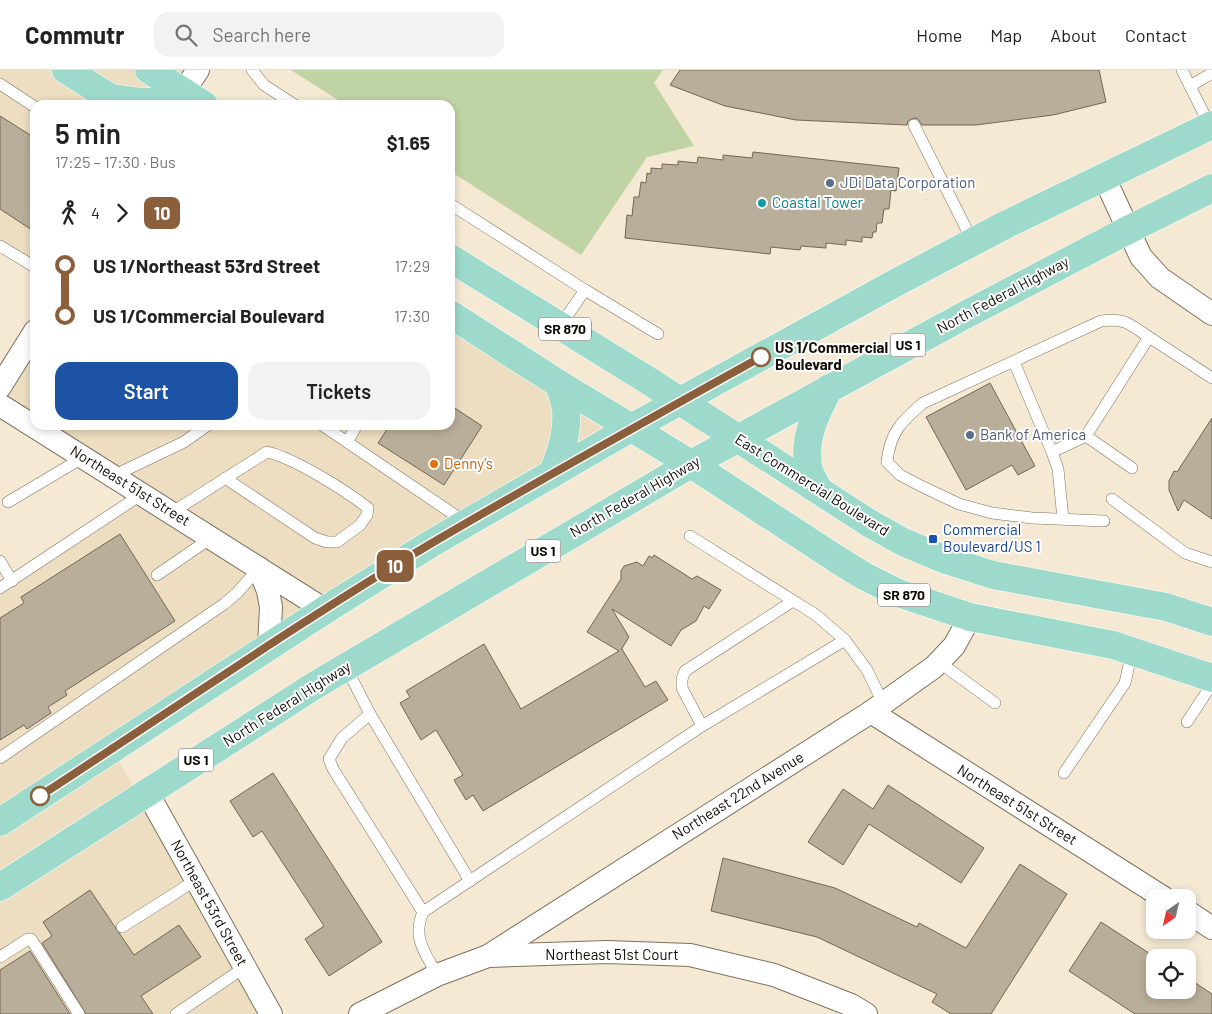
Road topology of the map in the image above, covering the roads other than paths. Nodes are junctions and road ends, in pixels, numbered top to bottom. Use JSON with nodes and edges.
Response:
{"nodes":[{"id":1,"x":66,"y":70,"type":"edge"},
{"id":2,"x":149,"y":70,"type":"edge"},
{"id":3,"x":252,"y":70,"type":"edge"},
{"id":4,"x":1182,"y":70,"type":"edge"},
{"id":5,"x":1212,"y":74,"type":"edge"},
{"id":6,"x":0,"y":84,"type":"edge"},
{"id":7,"x":1190,"y":86,"type":"junction"},
{"id":8,"x":195,"y":89,"type":"edge"},
{"id":9,"x":114,"y":100,"type":"edge"},
{"id":10,"x":167,"y":100,"type":"edge"},
{"id":11,"x":287,"y":100,"type":"edge"},
{"id":12,"x":30,"y":104,"type":"edge"},
{"id":13,"x":914,"y":125,"type":"dead end"},
{"id":14,"x":1211,"y":126,"type":"edge"},
{"id":15,"x":1104,"y":177,"type":"junction"},
{"id":16,"x":1212,"y":188,"type":"edge"},
{"id":17,"x":455,"y":207,"type":"edge"},
{"id":18,"x":1128,"y":230,"type":"junction"},
{"id":19,"x":973,"y":242,"type":"junction"},
{"id":20,"x":0,"y":246,"type":"edge"},
{"id":21,"x":455,"y":261,"type":"edge"},
{"id":22,"x":30,"y":264,"type":"edge"},
{"id":23,"x":585,"y":290,"type":"junction"},
{"id":24,"x":1212,"y":314,"type":"edge"},
{"id":25,"x":455,"y":317,"type":"edge"},
{"id":26,"x":560,"y":326,"type":"junction"},
{"id":27,"x":658,"y":334,"type":"dead end"},
{"id":28,"x":1149,"y":337,"type":"junction"},
{"id":29,"x":30,"y":339,"type":"edge"},
{"id":30,"x":1014,"y":362,"type":"junction"},
{"id":31,"x":1212,"y":378,"type":"edge"},
{"id":32,"x":559,"y":384,"type":"junction"},
{"id":33,"x":0,"y":387,"type":"edge"},
{"id":34,"x":829,"y":388,"type":"junction"},
{"id":35,"x":680,"y":402,"type":"junction"},
{"id":36,"x":0,"y":405,"type":"edge"},
{"id":37,"x":30,"y":424,"type":"edge"},
{"id":38,"x":631,"y":428,"type":"junction"},
{"id":39,"x":40,"y":430,"type":"edge"},
{"id":40,"x":201,"y":430,"type":"edge"},
{"id":41,"x":329,"y":430,"type":"edge"},
{"id":42,"x":354,"y":430,"type":"edge"},
{"id":43,"x":1086,"y":436,"type":"junction"},
{"id":44,"x":738,"y":438,"type":"junction"},
{"id":45,"x":347,"y":442,"type":"junction"},
{"id":46,"x":1052,"y":452,"type":"junction"},
{"id":47,"x":84,"y":457,"type":"junction"},
{"id":48,"x":691,"y":464,"type":"junction"},
{"id":49,"x":1132,"y":468,"type":"dead end"},
{"id":50,"x":552,"y":474,"type":"junction"},
{"id":51,"x":113,"y":476,"type":"junction"},
{"id":52,"x":225,"y":478,"type":"junction"},
{"id":53,"x":819,"y":490,"type":"junction"},
{"id":54,"x":142,"y":494,"type":"junction"},
{"id":55,"x":1112,"y":499,"type":"dead end"},
{"id":56,"x":8,"y":502,"type":"dead end"},
{"id":57,"x":171,"y":513,"type":"junction"},
{"id":58,"x":1062,"y":519,"type":"junction"},
{"id":59,"x":1104,"y":521,"type":"dead end"},
{"id":60,"x":467,"y":523,"type":"junction"},
{"id":61,"x":690,"y":536,"type":"dead end"},
{"id":62,"x":211,"y":538,"type":"junction"},
{"id":63,"x":0,"y":561,"type":"edge"},
{"id":64,"x":1212,"y":562,"type":"edge"},
{"id":65,"x":259,"y":568,"type":"junction"},
{"id":66,"x":157,"y":575,"type":"dead end"},
{"id":67,"x":12,"y":580,"type":"junction"},
{"id":68,"x":0,"y":588,"type":"edge"},
{"id":69,"x":793,"y":600,"type":"junction"},
{"id":70,"x":325,"y":610,"type":"junction"},
{"id":71,"x":970,"y":618,"type":"junction"},
{"id":72,"x":1212,"y":622,"type":"edge"},
{"id":73,"x":845,"y":640,"type":"junction"},
{"id":74,"x":269,"y":646,"type":"junction"},
{"id":75,"x":1132,"y":651,"type":"junction"},
{"id":76,"x":939,"y":662,"type":"junction"},
{"id":77,"x":346,"y":667,"type":"junction"},
{"id":78,"x":1212,"y":678,"type":"edge"},
{"id":79,"x":1212,"y":684,"type":"edge"},
{"id":80,"x":995,"y":704,"type":"dead end"},
{"id":81,"x":877,"y":708,"type":"junction"},
{"id":82,"x":370,"y":714,"type":"junction"},
{"id":83,"x":1187,"y":722,"type":"dead end"},
{"id":84,"x":702,"y":726,"type":"junction"},
{"id":85,"x":0,"y":758,"type":"edge"},
{"id":86,"x":1064,"y":773,"type":"dead end"},
{"id":87,"x":147,"y":792,"type":"junction"},
{"id":88,"x":2,"y":815,"type":"edge"},
{"id":89,"x":196,"y":880,"type":"junction"},
{"id":90,"x":470,"y":881,"type":"junction"},
{"id":91,"x":0,"y":887,"type":"edge"},
{"id":92,"x":1150,"y":889,"type":"edge"},
{"id":93,"x":423,"y":912,"type":"junction"},
{"id":94,"x":1196,"y":917,"type":"edge"},
{"id":95,"x":122,"y":927,"type":"dead end"},
{"id":96,"x":1212,"y":928,"type":"edge"},
{"id":97,"x":488,"y":956,"type":"junction"},
{"id":98,"x":0,"y":957,"type":"edge"},
{"id":99,"x":246,"y":967,"type":"junction"},
{"id":100,"x":437,"y":975,"type":"junction"},
{"id":101,"x":79,"y":1014,"type":"edge"},
{"id":102,"x":176,"y":1014,"type":"edge"},
{"id":103,"x":271,"y":1014,"type":"edge"},
{"id":104,"x":360,"y":1014,"type":"edge"},
{"id":105,"x":866,"y":1014,"type":"edge"}],
"edges":[{"from":1,"to":9,"type":"main road"},
{"from":2,"to":8,"type":"main road"},
{"from":3,"to":11,"type":"lane"},
{"from":4,"to":7,"type":"lane"},
{"from":5,"to":7,"type":"lane"},
{"from":6,"to":12,"type":"lane"},
{"from":7,"to":14,"type":"lane"},
{"from":8,"to":10,"type":"main road"},
{"from":13,"to":19,"type":"lane"},
{"from":14,"to":15,"type":"main road"},
{"from":15,"to":18,"type":"street"},
{"from":15,"to":19,"type":"main road"},
{"from":16,"to":18,"type":"main road","name":"North Federal Highway","number":"US 1"},
{"from":17,"to":23,"type":"lane"},
{"from":18,"to":24,"type":"street"},
{"from":18,"to":34,"type":"main road","name":"North Federal Highway","number":"US 1"},
{"from":19,"to":35,"type":"main road"},
{"from":20,"to":22,"type":"lane"},
{"from":21,"to":26,"type":"main road","name":"East Commercial Boulevard","number":"SR 870"},
{"from":23,"to":26,"type":"lane"},
{"from":23,"to":27,"type":"lane"},
{"from":25,"to":32,"type":"main road","number":"SR 870"},
{"from":26,"to":35,"type":"main road","name":"East Commercial Boulevard","number":"SR 870"},
{"from":28,"to":30,"type":"lane"},
{"from":28,"to":31,"type":"lane"},
{"from":28,"to":43,"type":"lane"},
{"from":29,"to":33,"type":"street"},
{"from":30,"to":46,"type":"lane"},
{"from":30,"to":58,"type":"lane"},
{"from":32,"to":38,"type":"main road","number":"SR 870"},
{"from":32,"to":50,"type":"main road"},
{"from":34,"to":44,"type":"main road","name":"North Federal Highway","number":"US 1"},
{"from":34,"to":53,"type":"main road"},
{"from":35,"to":38,"type":"main road"},
{"from":35,"to":44,"type":"main road","name":"East Commercial Boulevard","number":"SR 870"},
{"from":36,"to":37,"type":"street","name":"Northeast 51st Street"},
{"from":38,"to":48,"type":"main road","number":"SR 870"},
{"from":38,"to":50,"type":"main road"},
{"from":39,"to":47,"type":"street","name":"Northeast 51st Street"},
{"from":40,"to":51,"type":"lane"},
{"from":41,"to":45,"type":"lane"},
{"from":42,"to":45,"type":"lane"},
{"from":43,"to":46,"type":"lane"},
{"from":43,"to":49,"type":"lane"},
{"from":44,"to":48,"type":"main road","name":"North Federal Highway","number":"US 1"},
{"from":44,"to":53,"type":"main road","name":"East Commercial Boulevard","number":"SR 870"},
{"from":45,"to":60,"type":"lane"},
{"from":46,"to":58,"type":"lane"},
{"from":47,"to":51,"type":"street","name":"Northeast 51st Street"},
{"from":47,"to":56,"type":"lane"},
{"from":48,"to":71,"type":"main road","number":"SR 870"},
{"from":48,"to":77,"type":"main road","name":"North Federal Highway","number":"US 1"},
{"from":50,"to":60,"type":"main road"},
{"from":51,"to":54,"type":"street","name":"Northeast 51st Street"},
{"from":52,"to":52,"type":"lane"},
{"from":52,"to":57,"type":"lane"},
{"from":53,"to":72,"type":"main road","name":"East Commercial Boulevard","number":"SR 870"},
{"from":54,"to":57,"type":"street","name":"Northeast 51st Street"},
{"from":54,"to":67,"type":"lane"},
{"from":55,"to":64,"type":"lane"},
{"from":57,"to":62,"type":"street","name":"Northeast 51st Street"},
{"from":58,"to":59,"type":"lane"},
{"from":60,"to":70,"type":"main road"},
{"from":61,"to":69,"type":"lane"},
{"from":62,"to":65,"type":"street","name":"Northeast 51st Street"},
{"from":62,"to":66,"type":"lane"},
{"from":63,"to":67,"type":"lane"},
{"from":65,"to":70,"type":"street","name":"Northeast 51st Street"},
{"from":65,"to":74,"type":"street"},
{"from":65,"to":85,"type":"lane"},
{"from":67,"to":68,"type":"lane"},
{"from":69,"to":73,"type":"lane"},
{"from":69,"to":84,"type":"lane"},
{"from":70,"to":74,"type":"main road"},
{"from":71,"to":75,"type":"main road","number":"SR 870"},
{"from":71,"to":76,"type":"street","name":"Northeast 22nd Avenue"},
{"from":73,"to":81,"type":"lane"},
{"from":73,"to":84,"type":"lane"},
{"from":74,"to":88,"type":"main road"},
{"from":75,"to":78,"type":"main road","number":"SR 870"},
{"from":75,"to":86,"type":"lane"},
{"from":76,"to":80,"type":"lane"},
{"from":76,"to":81,"type":"street","name":"Northeast 22nd Avenue"},
{"from":77,"to":82,"type":"lane"},
{"from":77,"to":87,"type":"main road","name":"North Federal Highway","number":"US 1"},
{"from":79,"to":83,"type":"lane"},
{"from":81,"to":92,"type":"street","name":"Northeast 51st Street"},
{"from":81,"to":97,"type":"street","name":"Northeast 22nd Avenue"},
{"from":82,"to":90,"type":"lane"},
{"from":82,"to":93,"type":"lane"},
{"from":84,"to":90,"type":"lane"},
{"from":87,"to":89,"type":"street","name":"Northeast 53rd Street"},
{"from":87,"to":91,"type":"main road","name":"North Federal Highway","number":"US 1"},
{"from":89,"to":95,"type":"lane"},
{"from":89,"to":99,"type":"street","name":"Northeast 53rd Street"},
{"from":90,"to":93,"type":"lane"},
{"from":93,"to":100,"type":"lane"},
{"from":94,"to":96,"type":"street"},
{"from":97,"to":100,"type":"street","name":"Northeast 51st Court"},
{"from":97,"to":105,"type":"street","name":"Northeast 51st Court"},
{"from":98,"to":101,"type":"lane"},
{"from":99,"to":102,"type":"lane"},
{"from":99,"to":103,"type":"street","name":"Northeast 53rd Street"},
{"from":100,"to":104,"type":"street","name":"Northeast 51st Court"}]}
